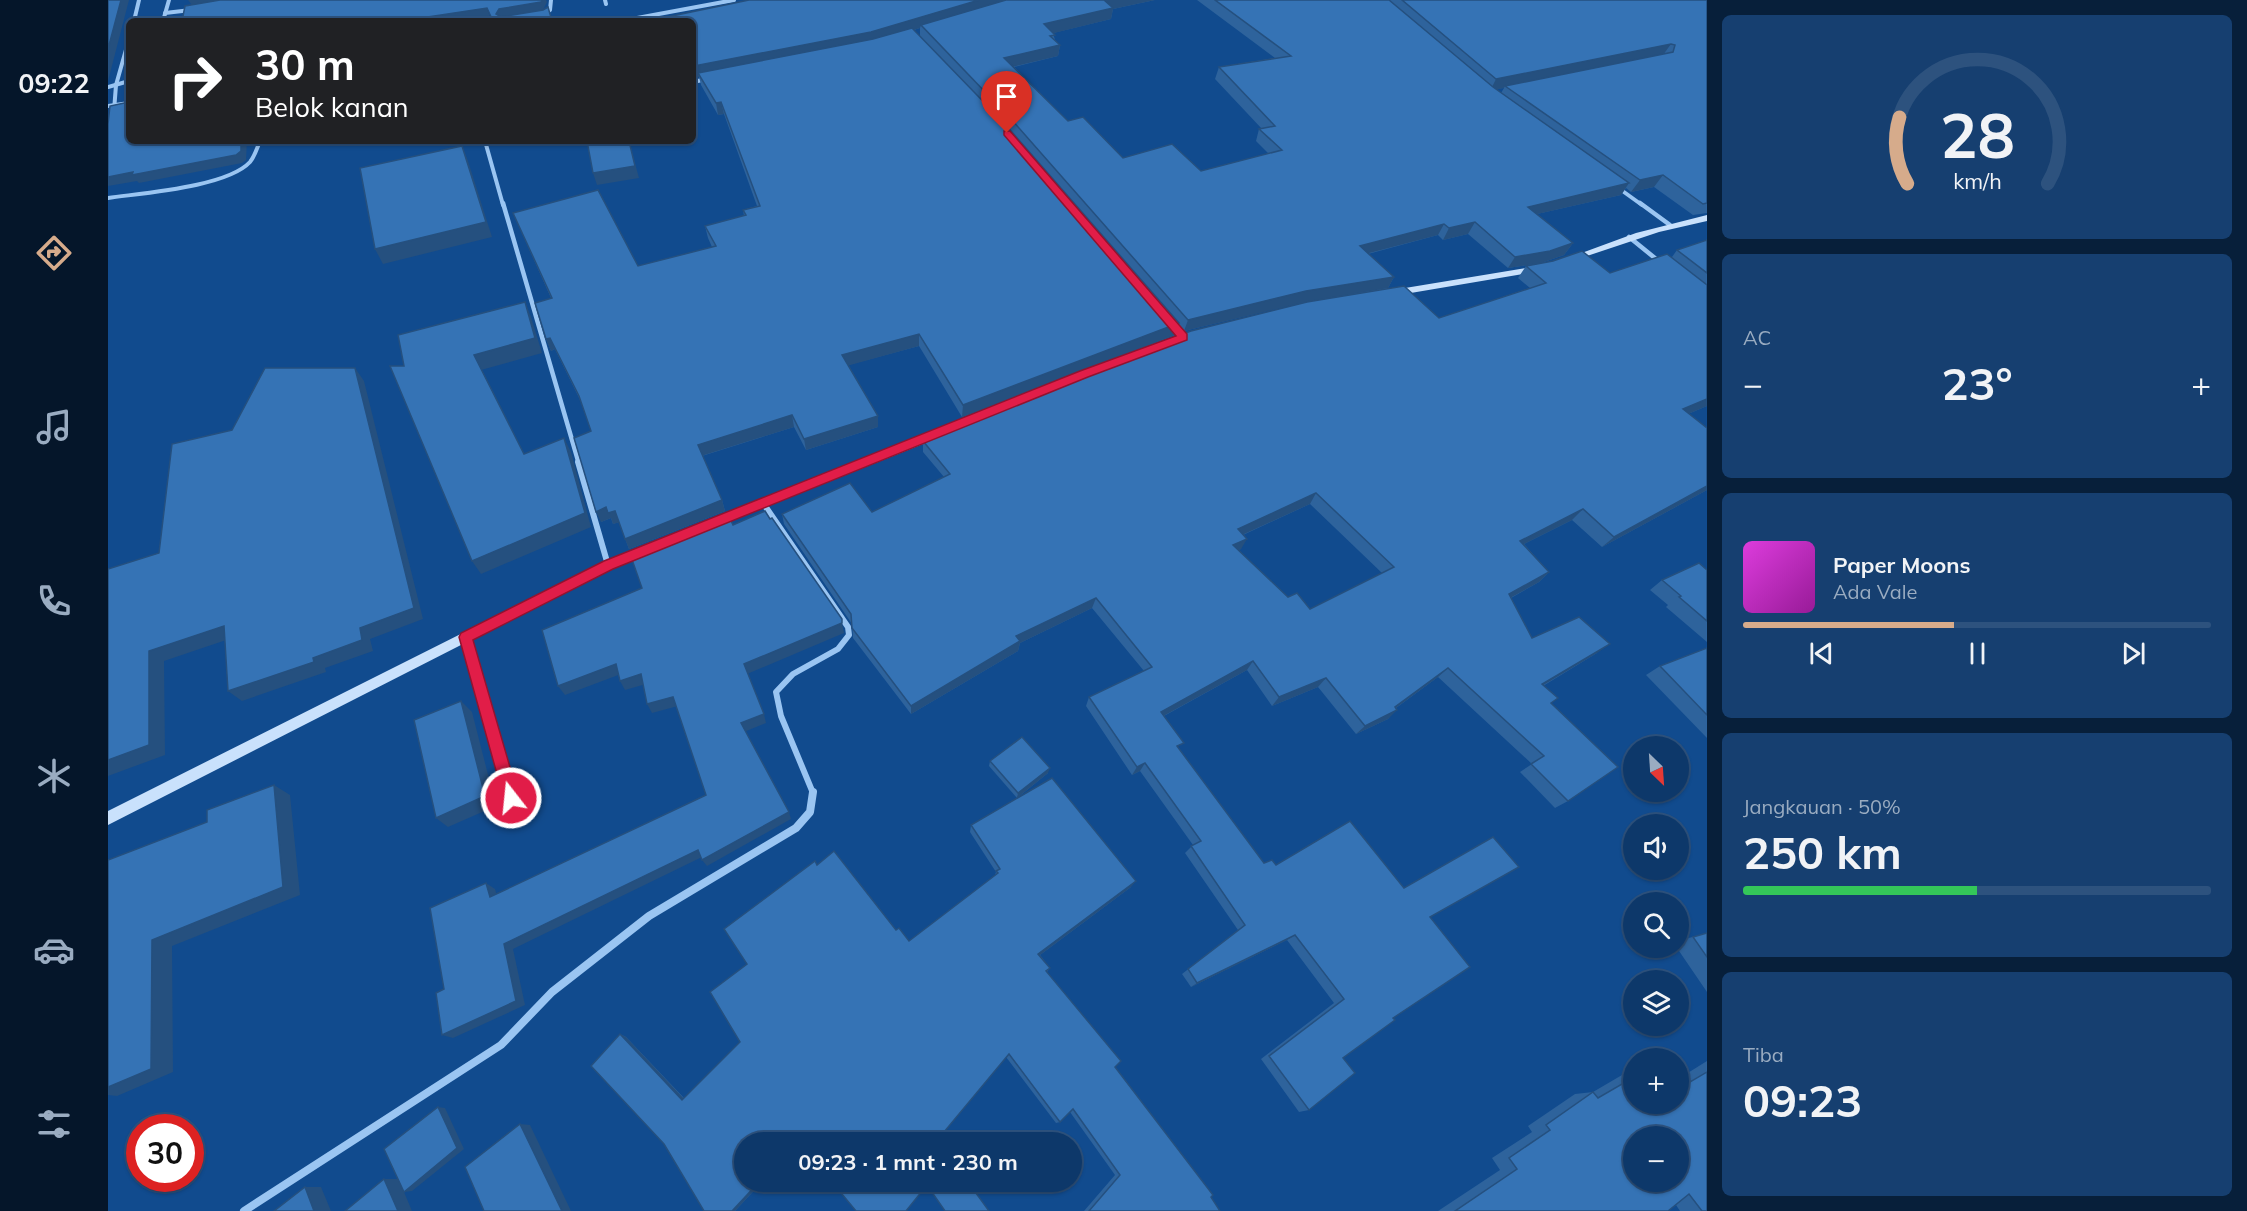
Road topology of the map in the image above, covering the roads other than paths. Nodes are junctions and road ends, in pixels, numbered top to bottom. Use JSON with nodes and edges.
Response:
{"nodes":[{"id":1,"x":139,"y":0,"type":"edge"},
{"id":2,"x":169,"y":0,"type":"edge"},
{"id":3,"x":551,"y":0,"type":"edge"},
{"id":4,"x":734,"y":0,"type":"edge"},
{"id":5,"x":200,"y":8,"type":"edge"},
{"id":6,"x":165,"y":13,"type":"junction"},
{"id":7,"x":535,"y":16,"type":"edge"},
{"id":8,"x":135,"y":18,"type":"edge"},
{"id":9,"x":164,"y":18,"type":"edge"},
{"id":10,"x":637,"y":18,"type":"edge"},
{"id":11,"x":126,"y":50,"type":"edge"},
{"id":12,"x":715,"y":78,"type":"edge"},
{"id":13,"x":696,"y":81,"type":"edge"},
{"id":14,"x":126,"y":82,"type":"edge"},
{"id":15,"x":116,"y":85,"type":"junction"},
{"id":16,"x":108,"y":87,"type":"edge"},
{"id":17,"x":126,"y":103,"type":"edge"},
{"id":18,"x":115,"y":105,"type":"junction"},
{"id":19,"x":108,"y":106,"type":"edge"},
{"id":20,"x":113,"y":116,"type":"edge"},
{"id":21,"x":259,"y":144,"type":"edge"},
{"id":22,"x":486,"y":144,"type":"edge"},
{"id":23,"x":1613,"y":184,"type":"edge"},
{"id":24,"x":108,"y":198,"type":"edge"},
{"id":25,"x":1707,"y":218,"type":"edge"},
{"id":26,"x":1670,"y":225,"type":"junction"},
{"id":27,"x":1629,"y":237,"type":"junction"},
{"id":28,"x":1566,"y":260,"type":"edge"},
{"id":29,"x":1666,"y":266,"type":"edge"},
{"id":30,"x":1544,"y":268,"type":"edge"},
{"id":31,"x":1382,"y":294,"type":"edge"},
{"id":32,"x":996,"y":410,"type":"edge"},
{"id":33,"x":763,"y":503,"type":"junction"},
{"id":34,"x":710,"y":525,"type":"edge"},
{"id":35,"x":657,"y":546,"type":"edge"},
{"id":36,"x":608,"y":565,"type":"junction"},
{"id":37,"x":466,"y":637,"type":"junction"},
{"id":38,"x":108,"y":818,"type":"edge"},
{"id":39,"x":517,"y":820,"type":"dead end"},
{"id":40,"x":244,"y":1211,"type":"edge"}],
"edges":[{"from":1,"to":8,"type":"street"},
{"from":2,"to":6,"type":"street"},
{"from":3,"to":7,"type":"street"},
{"from":4,"to":10,"type":"street"},
{"from":5,"to":6,"type":"street"},
{"from":6,"to":9,"type":"street"},
{"from":11,"to":15,"type":"street"},
{"from":12,"to":13,"type":"street"},
{"from":14,"to":15,"type":"street"},
{"from":15,"to":16,"type":"street"},
{"from":15,"to":18,"type":"street"},
{"from":17,"to":18,"type":"street"},
{"from":18,"to":19,"type":"street"},
{"from":18,"to":20,"type":"street"},
{"from":21,"to":24,"type":"street"},
{"from":22,"to":36,"type":"street"},
{"from":23,"to":26,"type":"street"},
{"from":25,"to":26,"type":"street"},
{"from":26,"to":27,"type":"street"},
{"from":27,"to":28,"type":"street"},
{"from":27,"to":29,"type":"street"},
{"from":30,"to":31,"type":"street"},
{"from":32,"to":33,"type":"street"},
{"from":33,"to":34,"type":"street"},
{"from":33,"to":40,"type":"street"},
{"from":35,"to":36,"type":"street"},
{"from":36,"to":37,"type":"street"},
{"from":37,"to":38,"type":"street"},
{"from":37,"to":39,"type":"street"}]}
